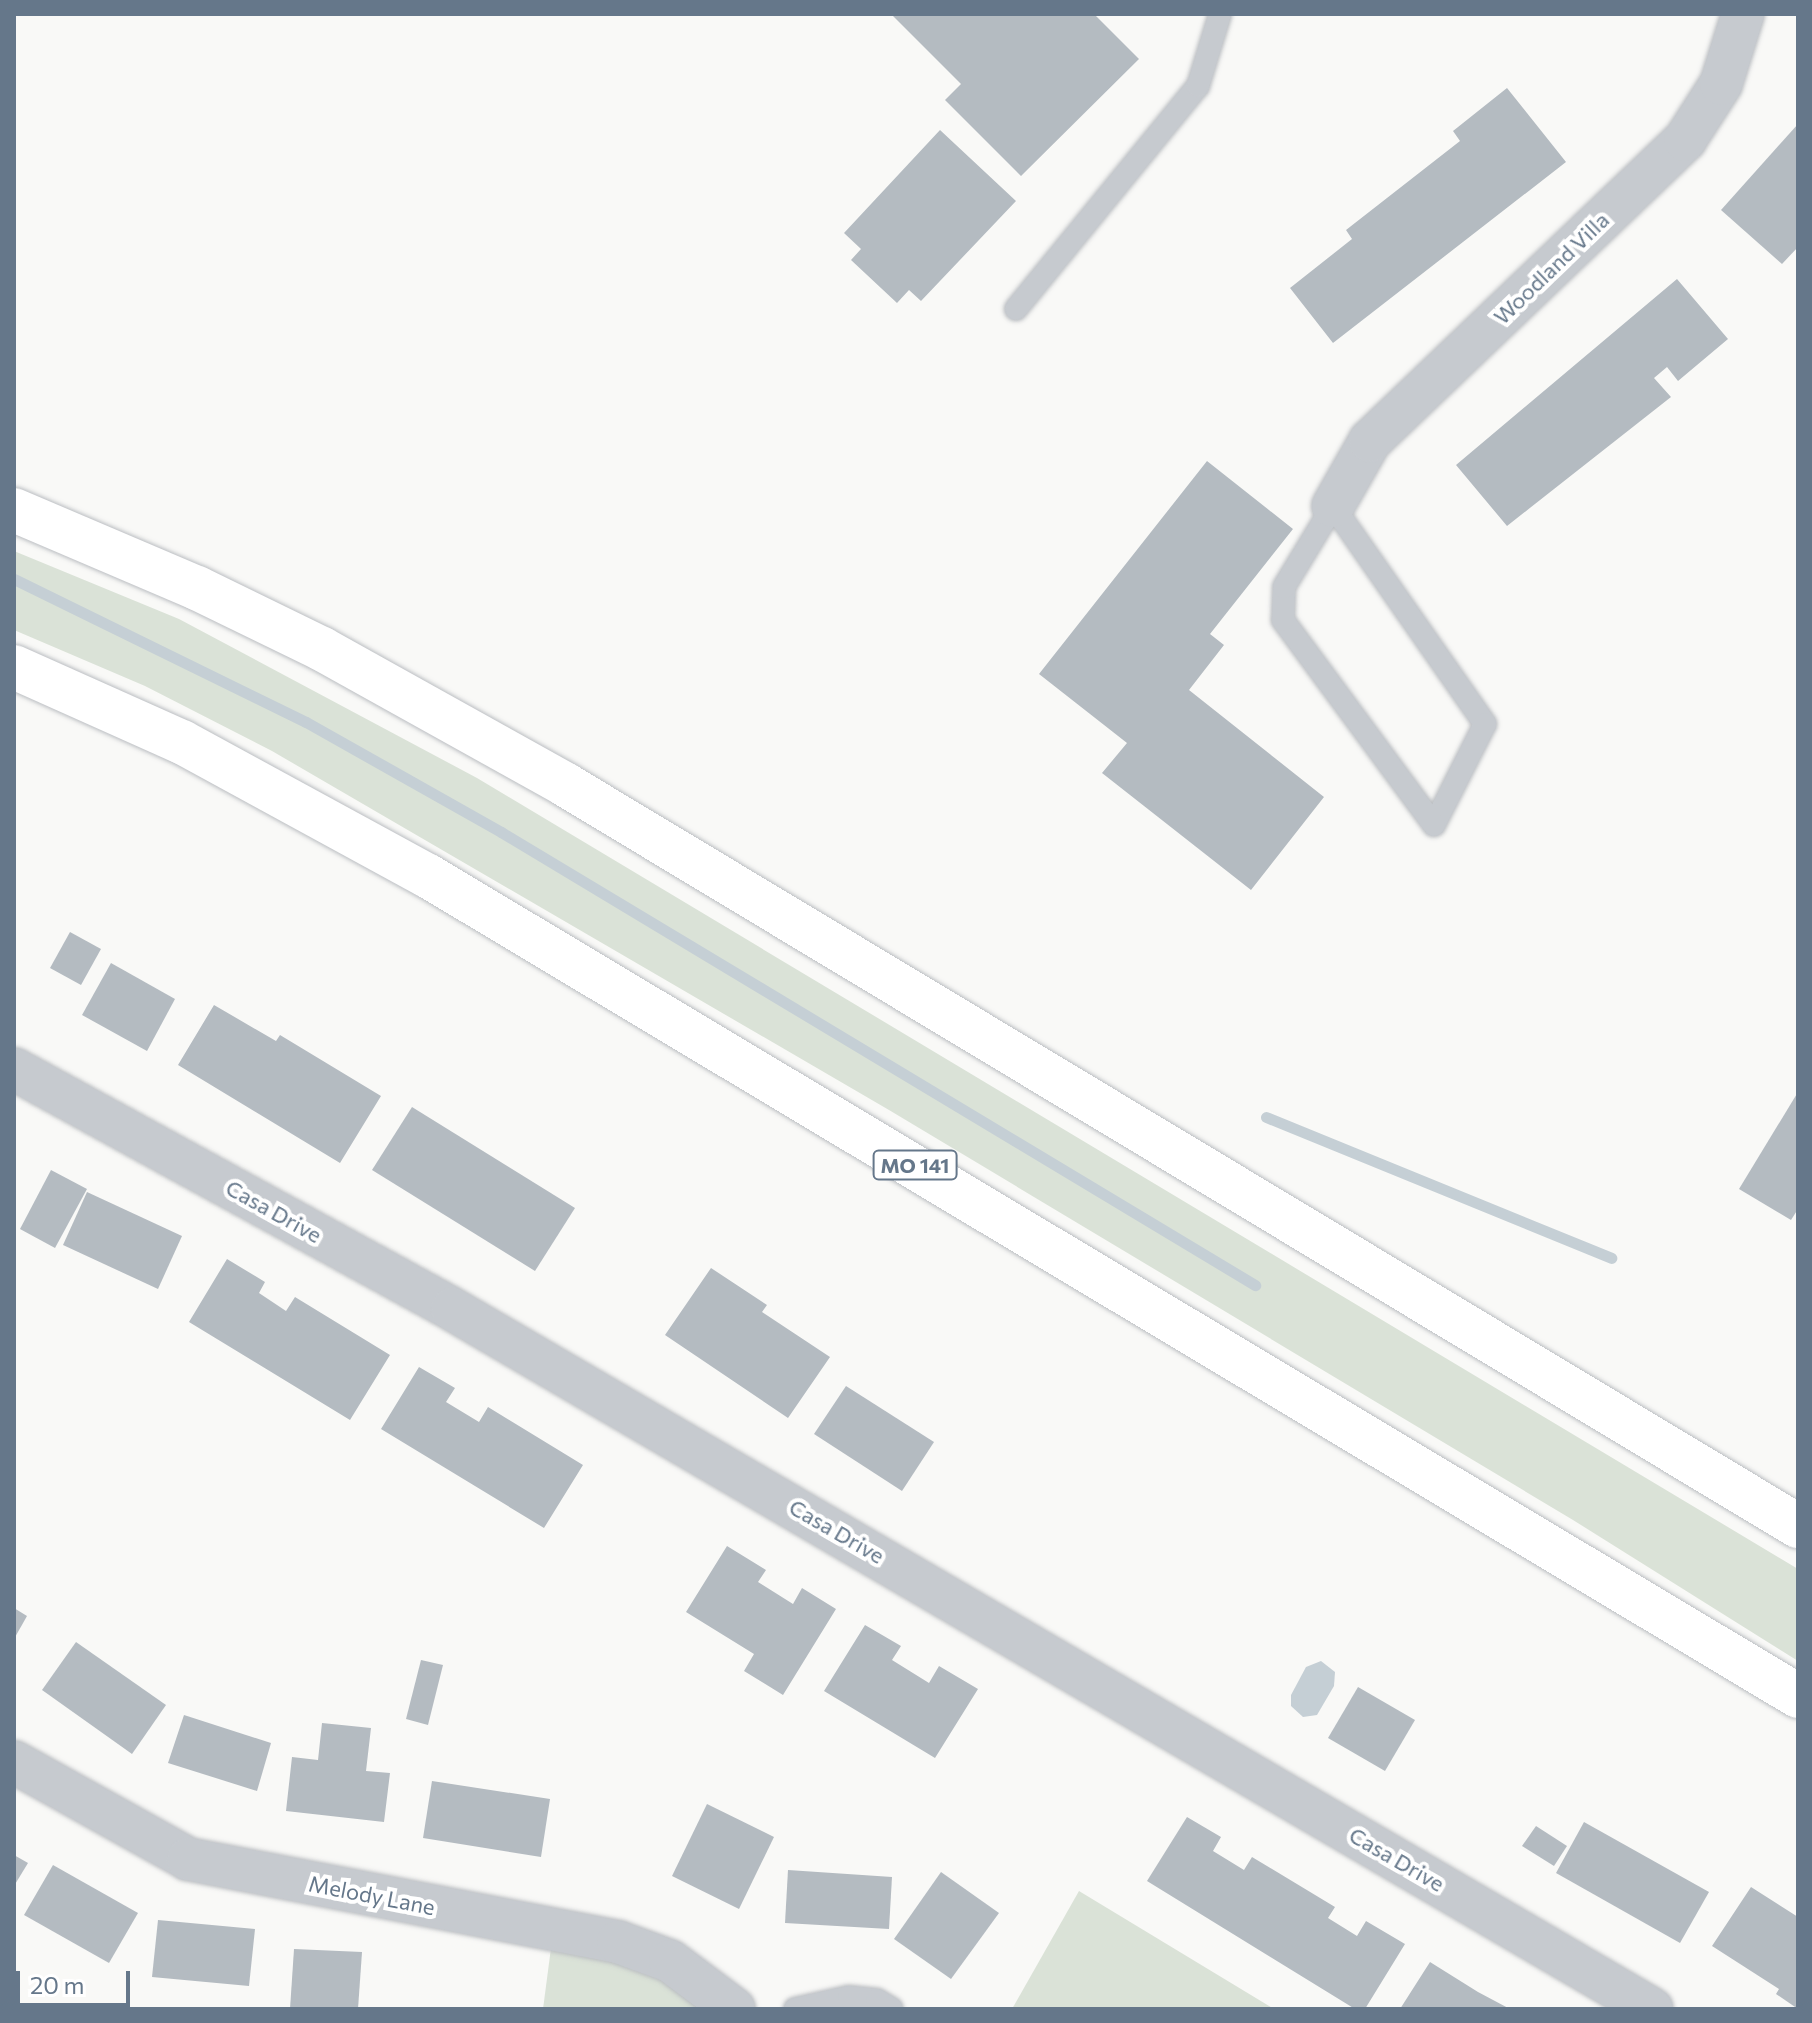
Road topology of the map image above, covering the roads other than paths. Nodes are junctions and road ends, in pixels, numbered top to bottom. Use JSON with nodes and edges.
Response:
{"nodes":[{"id":1,"x":1220,"y":14,"type":"edge"},
{"id":2,"x":1743,"y":14,"type":"edge"},
{"id":3,"x":1016,"y":309,"type":"dead end"},
{"id":4,"x":1333,"y":506,"type":"junction"},
{"id":5,"x":14,"y":510,"type":"edge"},
{"id":6,"x":14,"y":667,"type":"edge"},
{"id":7,"x":14,"y":1069,"type":"edge"},
{"id":8,"x":1798,"y":1526,"type":"edge"},
{"id":9,"x":1798,"y":1696,"type":"edge"},
{"id":10,"x":14,"y":1762,"type":"edge"},
{"id":11,"x":734,"y":2009,"type":"edge"},
{"id":12,"x":795,"y":2009,"type":"edge"},
{"id":13,"x":892,"y":2009,"type":"edge"},
{"id":14,"x":1652,"y":2009,"type":"edge"}],
"edges":[{"from":1,"to":3,"type":"lane"},
{"from":2,"to":4,"type":"street","name":"Woodland Villa"},
{"from":4,"to":4,"type":"lane"},
{"from":5,"to":8,"type":"highway"},
{"from":6,"to":9,"type":"highway","number":"MO 141"},
{"from":7,"to":14,"type":"street","name":"Casa Drive"},
{"from":10,"to":11,"type":"street","name":"Melody Lane"},
{"from":12,"to":13,"type":"lane"}]}
